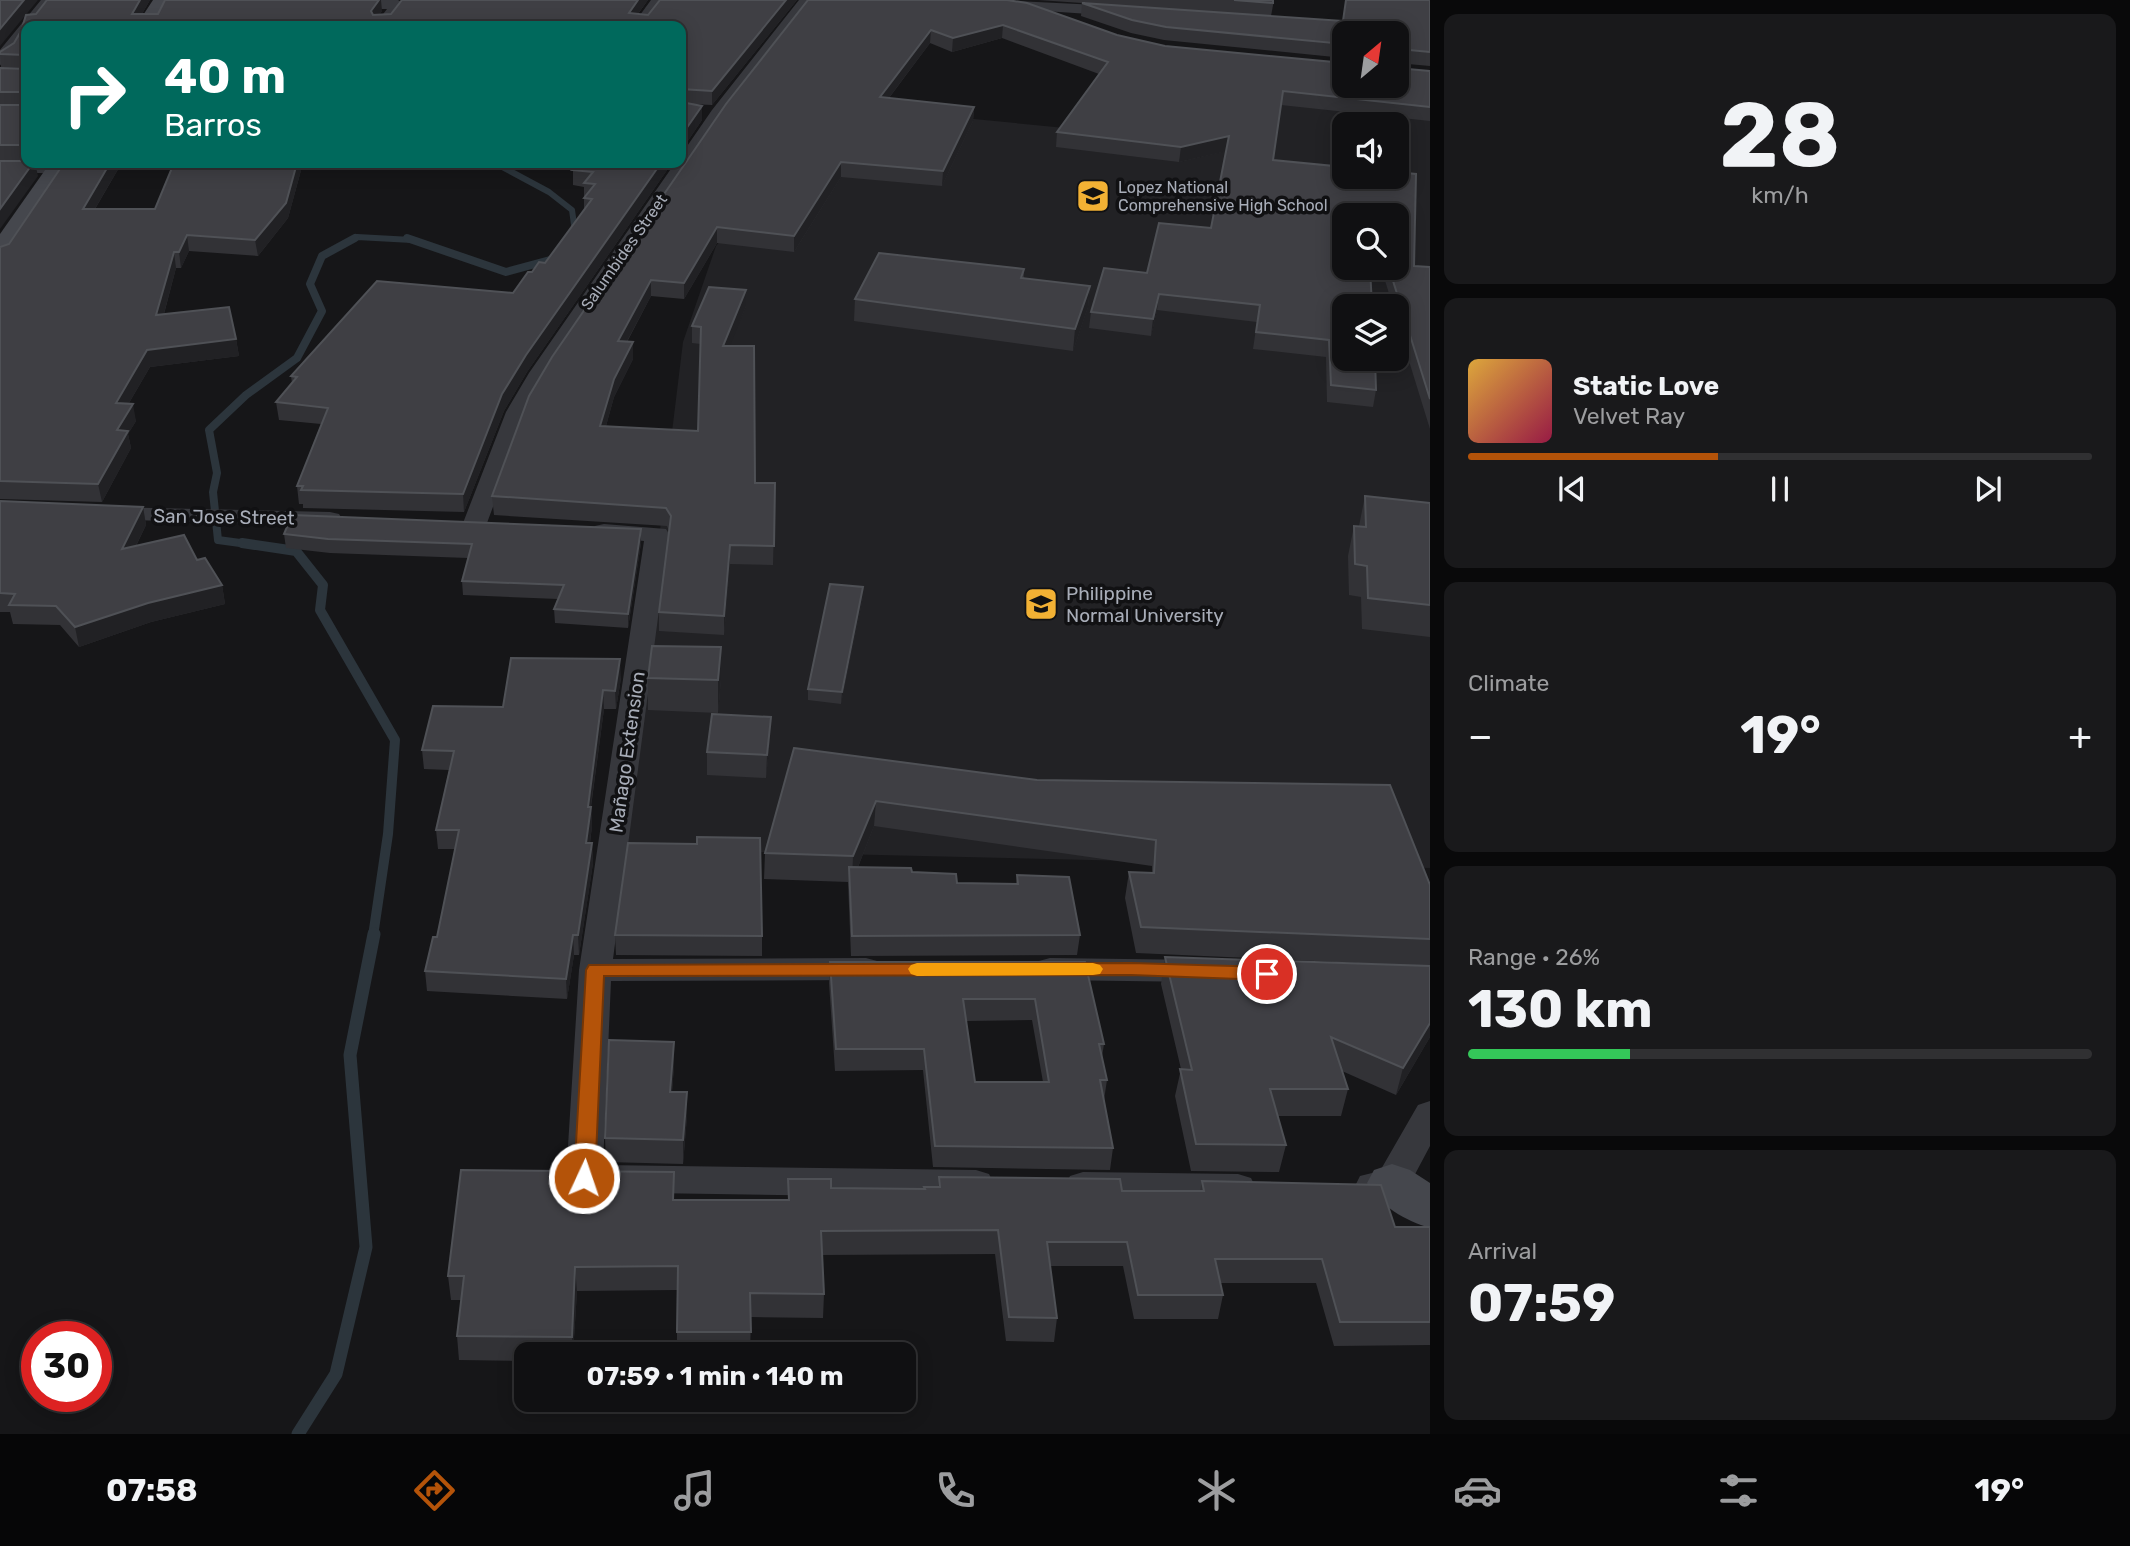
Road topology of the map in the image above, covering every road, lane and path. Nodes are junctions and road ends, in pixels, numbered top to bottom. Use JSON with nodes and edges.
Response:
{"nodes":[{"id":1,"x":49,"y":0,"type":"edge"},
{"id":2,"x":163,"y":0,"type":"edge"},
{"id":3,"x":659,"y":0,"type":"edge"},
{"id":4,"x":807,"y":0,"type":"edge"},
{"id":5,"x":326,"y":3,"type":"edge"},
{"id":6,"x":403,"y":3,"type":"edge"},
{"id":7,"x":1003,"y":3,"type":"edge"},
{"id":8,"x":1128,"y":12,"type":"edge"},
{"id":9,"x":32,"y":21,"type":"edge"},
{"id":10,"x":150,"y":21,"type":"edge"},
{"id":11,"x":387,"y":21,"type":"edge"},
{"id":12,"x":644,"y":21,"type":"edge"},
{"id":13,"x":0,"y":32,"type":"edge"},
{"id":14,"x":21,"y":33,"type":"edge"},
{"id":15,"x":21,"y":35,"type":"edge"},
{"id":16,"x":0,"y":60,"type":"edge"},
{"id":17,"x":693,"y":111,"type":"edge"},
{"id":18,"x":719,"y":114,"type":"junction"},
{"id":19,"x":686,"y":162,"type":"edge"},
{"id":20,"x":21,"y":167,"type":"edge"},
{"id":21,"x":0,"y":168,"type":"edge"},
{"id":22,"x":58,"y":168,"type":"edge"},
{"id":23,"x":682,"y":168,"type":"edge"},
{"id":24,"x":9,"y":229,"type":"edge"},
{"id":25,"x":0,"y":253,"type":"edge"},
{"id":26,"x":79,"y":513,"type":"edge"},
{"id":27,"x":354,"y":520,"type":"edge"},
{"id":28,"x":448,"y":522,"type":"edge"},
{"id":29,"x":475,"y":523,"type":"junction"},
{"id":30,"x":501,"y":524,"type":"edge"},
{"id":31,"x":579,"y":529,"type":"edge"},
{"id":32,"x":1021,"y":969,"type":"edge"},
{"id":33,"x":596,"y":970,"type":"junction"},
{"id":34,"x":898,"y":970,"type":"edge"},
{"id":35,"x":1226,"y":972,"type":"edge"},
{"id":36,"x":1430,"y":1114,"type":"edge"},
{"id":37,"x":1014,"y":1185,"type":"edge"},
{"id":38,"x":1056,"y":1186,"type":"edge"},
{"id":39,"x":1264,"y":1189,"type":"edge"},
{"id":40,"x":1390,"y":1194,"type":"edge"}],
"edges":[{"from":1,"to":9,"type":"street"},
{"from":2,"to":10,"type":"main road"},
{"from":3,"to":12,"type":"street"},
{"from":4,"to":18,"type":"street","name":"Salumbides Street"},
{"from":5,"to":6,"type":"street"},
{"from":6,"to":11,"type":"street"},
{"from":7,"to":8,"type":"street"},
{"from":13,"to":14,"type":"street"},
{"from":15,"to":16,"type":"street"},
{"from":17,"to":18,"type":"street"},
{"from":18,"to":19,"type":"street","name":"Salumbides Street"},
{"from":20,"to":21,"type":"street"},
{"from":22,"to":24,"type":"main road"},
{"from":23,"to":29,"type":"street","name":"Salumbides Street"},
{"from":24,"to":25,"type":"main road"},
{"from":26,"to":27,"type":"street","name":"San Jose Street"},
{"from":28,"to":29,"type":"street"},
{"from":29,"to":30,"type":"street"},
{"from":31,"to":33,"type":"street","name":"Mañago Extension"},
{"from":32,"to":35,"type":"street"},
{"from":33,"to":34,"type":"street"},
{"from":33,"to":37,"type":"street","name":"Mañago Extension"},
{"from":36,"to":40,"type":"street"},
{"from":38,"to":39,"type":"street"}]}
